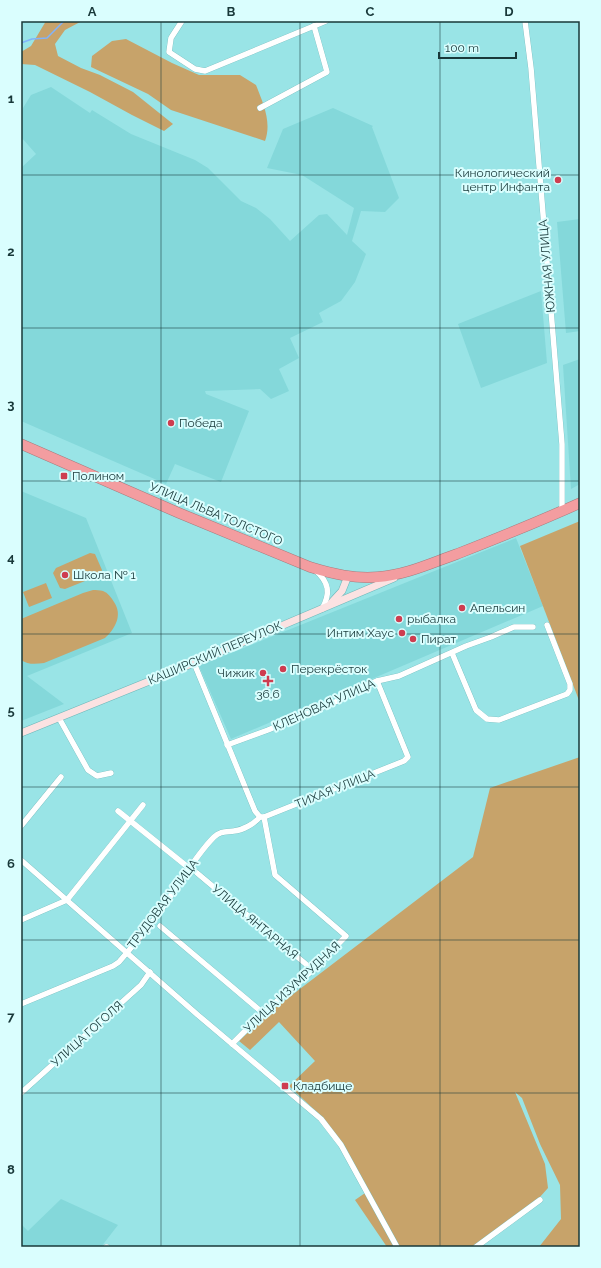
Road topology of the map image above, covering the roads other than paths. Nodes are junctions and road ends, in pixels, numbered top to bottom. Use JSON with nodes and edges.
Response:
{"nodes":[{"id":1,"x":182,"y":21,"type":"edge"},
{"id":2,"x":326,"y":21,"type":"edge"},
{"id":3,"x":525,"y":21,"type":"edge"},
{"id":4,"x":314,"y":26,"type":"junction"},
{"id":5,"x":260,"y":108,"type":"dead end"},
{"id":6,"x":21,"y":444,"type":"edge"},
{"id":7,"x":580,"y":503,"type":"edge"},
{"id":8,"x":562,"y":511,"type":"junction"},
{"id":9,"x":310,"y":567,"type":"junction"},
{"id":10,"x":408,"y":572,"type":"junction"},
{"id":11,"x":348,"y":576,"type":"junction"},
{"id":12,"x":322,"y":608,"type":"junction"},
{"id":13,"x":548,"y":625,"type":"dead end"},
{"id":14,"x":533,"y":627,"type":"dead end"},
{"id":15,"x":452,"y":653,"type":"junction"},
{"id":16,"x":194,"y":663,"type":"junction"},
{"id":17,"x":377,"y":681,"type":"junction"},
{"id":18,"x":59,"y":718,"type":"junction"},
{"id":19,"x":21,"y":733,"type":"edge"},
{"id":20,"x":227,"y":745,"type":"junction"},
{"id":21,"x":111,"y":773,"type":"dead end"},
{"id":22,"x":61,"y":777,"type":"dead end"},
{"id":23,"x":143,"y":805,"type":"dead end"},
{"id":24,"x":118,"y":811,"type":"dead end"},
{"id":25,"x":262,"y":817,"type":"junction"},
{"id":26,"x":131,"y":822,"type":"junction"},
{"id":27,"x":21,"y":826,"type":"edge"},
{"id":28,"x":214,"y":837,"type":"joint"},
{"id":29,"x":21,"y":860,"type":"edge"},
{"id":30,"x":190,"y":868,"type":"junction"},
{"id":31,"x":197,"y":873,"type":"dead end"},
{"id":32,"x":68,"y":900,"type":"junction"},
{"id":33,"x":21,"y":920,"type":"edge"},
{"id":34,"x":160,"y":926,"type":"dead end"},
{"id":35,"x":127,"y":952,"type":"junction"},
{"id":36,"x":313,"y":970,"type":"junction"},
{"id":37,"x":150,"y":972,"type":"junction"},
{"id":38,"x":21,"y":1004,"type":"edge"},
{"id":39,"x":263,"y":1013,"type":"junction"},
{"id":40,"x":232,"y":1044,"type":"junction"},
{"id":41,"x":21,"y":1093,"type":"edge"},
{"id":42,"x":540,"y":1200,"type":"dead end"},
{"id":43,"x":397,"y":1247,"type":"edge"},
{"id":44,"x":476,"y":1247,"type":"edge"}],
"edges":[{"from":1,"to":4,"type":"street"},
{"from":2,"to":4,"type":"street"},
{"from":3,"to":8,"type":"street","name":"ЮЖНАЯ УЛИЦА"},
{"from":4,"to":5,"type":"street"},
{"from":6,"to":9,"type":"highway","name":"УЛИЦА ЛЬВА ТОЛСТОГО"},
{"from":7,"to":8,"type":"highway","name":"УЛИЦА ЛЬВА ТОЛСТОГО"},
{"from":8,"to":10,"type":"highway","name":"УЛИЦА ЛЬВА ТОЛСТОГО"},
{"from":9,"to":11,"type":"highway","name":"УЛИЦА ЛЬВА ТОЛСТОГО"},
{"from":9,"to":12,"type":"street"},
{"from":10,"to":11,"type":"highway","name":"УЛИЦА ЛЬВА ТОЛСТОГО"},
{"from":10,"to":12,"type":"main road","name":"КАШИРСКИЙ ПЕРЕУЛОК"},
{"from":11,"to":12,"type":"main road"},
{"from":12,"to":16,"type":"main road","name":"КАШИРСКИЙ ПЕРЕУЛОК"},
{"from":13,"to":15,"type":"street"},
{"from":14,"to":15,"type":"street","name":"КЛЕНОВАЯ УЛИЦА"},
{"from":15,"to":17,"type":"street","name":"КЛЕНОВАЯ УЛИЦА"},
{"from":16,"to":18,"type":"main road","name":"КАШИРСКИЙ ПЕРЕУЛОК"},
{"from":16,"to":20,"type":"street"},
{"from":17,"to":20,"type":"street","name":"КЛЕНОВАЯ УЛИЦА"},
{"from":17,"to":25,"type":"street","name":"ТИХАЯ УЛИЦА"},
{"from":18,"to":19,"type":"main road","name":"КАШИРСКИЙ ПЕРЕУЛОК"},
{"from":18,"to":21,"type":"street"},
{"from":20,"to":25,"type":"street"},
{"from":22,"to":27,"type":"street"},
{"from":23,"to":26,"type":"street"},
{"from":24,"to":26,"type":"street"},
{"from":25,"to":28,"type":"street","name":"ТИХАЯ УЛИЦА"},
{"from":25,"to":36,"type":"street","name":"УЛИЦА ИЗУМРУДНАЯ"},
{"from":26,"to":30,"type":"street"},
{"from":26,"to":32,"type":"street"},
{"from":28,"to":30,"type":"street","name":"ТРУДОВАЯ УЛИЦА"},
{"from":29,"to":32,"type":"street"},
{"from":30,"to":35,"type":"street","name":"ТРУДОВАЯ УЛИЦА"},
{"from":31,"to":36,"type":"street","name":"УЛИЦА ЯНТАРНАЯ"},
{"from":32,"to":33,"type":"street"},
{"from":32,"to":35,"type":"street"},
{"from":34,"to":39,"type":"street"},
{"from":35,"to":37,"type":"street"},
{"from":35,"to":38,"type":"street","name":"ТРУДОВАЯ УЛИЦА"},
{"from":36,"to":39,"type":"street","name":"УЛИЦА ИЗУМРУДНАЯ"},
{"from":37,"to":40,"type":"street"},
{"from":37,"to":41,"type":"street","name":"УЛИЦА ГОГОЛЯ"},
{"from":39,"to":40,"type":"street","name":"УЛИЦА ИЗУМРУДНАЯ"},
{"from":40,"to":43,"type":"street"},
{"from":42,"to":44,"type":"street"}]}
